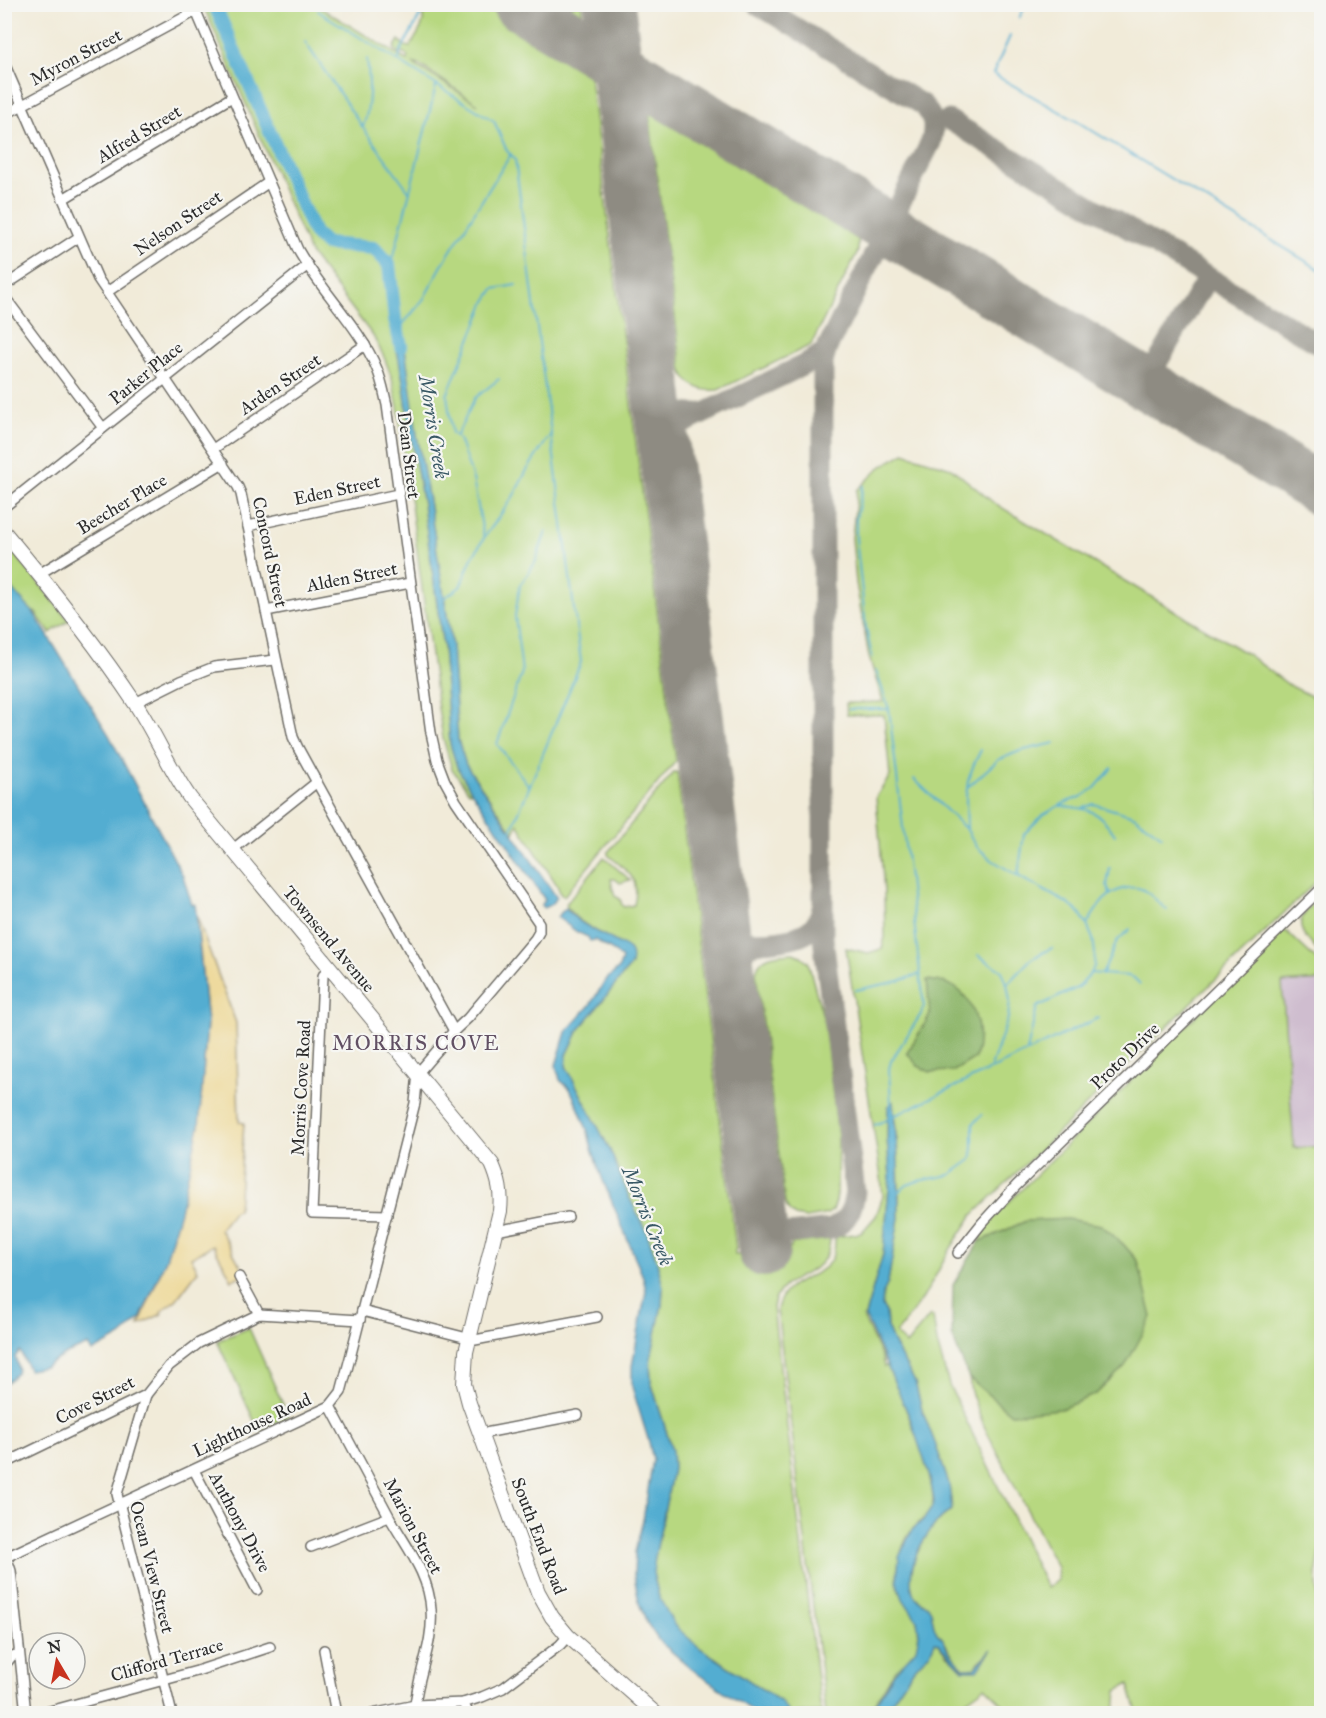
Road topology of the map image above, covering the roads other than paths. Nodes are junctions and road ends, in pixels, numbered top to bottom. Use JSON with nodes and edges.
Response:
{"nodes":[{"id":1,"x":194,"y":8,"type":"edge"},
{"id":2,"x":4,"y":63,"type":"edge"},
{"id":3,"x":232,"y":97,"type":"junction"},
{"id":4,"x":22,"y":105,"type":"junction"},
{"id":5,"x":4,"y":115,"type":"edge"},
{"id":6,"x":269,"y":182,"type":"junction"},
{"id":7,"x":63,"y":200,"type":"junction"},
{"id":8,"x":79,"y":237,"type":"junction"},
{"id":9,"x":308,"y":265,"type":"junction"},
{"id":10,"x":4,"y":286,"type":"edge"},
{"id":11,"x":107,"y":292,"type":"junction"},
{"id":12,"x":4,"y":296,"type":"edge"},
{"id":13,"x":365,"y":345,"type":"junction"},
{"id":14,"x":165,"y":378,"type":"junction"},
{"id":15,"x":102,"y":429,"type":"junction"},
{"id":16,"x":213,"y":449,"type":"junction"},
{"id":17,"x":224,"y":463,"type":"junction"},
{"id":18,"x":398,"y":495,"type":"junction"},
{"id":19,"x":4,"y":507,"type":"edge"},
{"id":20,"x":248,"y":526,"type":"junction"},
{"id":21,"x":4,"y":532,"type":"edge"},
{"id":22,"x":39,"y":574,"type":"junction"},
{"id":23,"x":410,"y":583,"type":"junction"},
{"id":24,"x":266,"y":610,"type":"junction"},
{"id":25,"x":275,"y":660,"type":"junction"},
{"id":26,"x":135,"y":703,"type":"junction"},
{"id":27,"x":317,"y":782,"type":"junction"},
{"id":28,"x":232,"y":850,"type":"junction"},
{"id":29,"x":1322,"y":888,"type":"edge"},
{"id":30,"x":328,"y":966,"type":"junction"},
{"id":31,"x":454,"y":1031,"type":"junction"},
{"id":32,"x":418,"y":1073,"type":"junction"},
{"id":33,"x":387,"y":1215,"type":"junction"},
{"id":34,"x":568,"y":1216,"type":"dead end"},
{"id":35,"x":496,"y":1231,"type":"junction"},
{"id":36,"x":958,"y":1253,"type":"dead end"},
{"id":37,"x":239,"y":1277,"type":"dead end"},
{"id":38,"x":259,"y":1314,"type":"junction"},
{"id":39,"x":361,"y":1315,"type":"junction"},
{"id":40,"x":597,"y":1317,"type":"dead end"},
{"id":41,"x":468,"y":1338,"type":"junction"},
{"id":42,"x":146,"y":1395,"type":"junction"},
{"id":43,"x":469,"y":1402,"type":"joint"},
{"id":44,"x":330,"y":1406,"type":"junction"},
{"id":45,"x":578,"y":1415,"type":"dead end"},
{"id":46,"x":480,"y":1434,"type":"junction"},
{"id":47,"x":4,"y":1464,"type":"edge"},
{"id":48,"x":194,"y":1470,"type":"junction"},
{"id":49,"x":121,"y":1504,"type":"junction"},
{"id":50,"x":389,"y":1517,"type":"junction"},
{"id":51,"x":311,"y":1547,"type":"dead end"},
{"id":52,"x":5,"y":1555,"type":"edge"},
{"id":53,"x":256,"y":1590,"type":"dead end"},
{"id":54,"x":568,"y":1636,"type":"junction"},
{"id":55,"x":270,"y":1647,"type":"dead end"},
{"id":56,"x":324,"y":1650,"type":"dead end"},
{"id":57,"x":19,"y":1654,"type":"junction"},
{"id":58,"x":4,"y":1666,"type":"edge"},
{"id":59,"x":163,"y":1679,"type":"junction"},
{"id":60,"x":463,"y":1703,"type":"junction"},
{"id":61,"x":415,"y":1705,"type":"junction"},
{"id":62,"x":26,"y":1713,"type":"edge"},
{"id":63,"x":39,"y":1713,"type":"edge"},
{"id":64,"x":172,"y":1713,"type":"edge"},
{"id":65,"x":336,"y":1713,"type":"edge"},
{"id":66,"x":372,"y":1713,"type":"edge"},
{"id":67,"x":469,"y":1713,"type":"edge"},
{"id":68,"x":656,"y":1713,"type":"edge"}],
"edges":[{"from":1,"to":3,"type":"street","name":"Dean Street"},
{"from":1,"to":4,"type":"street","name":"Myron Street"},
{"from":2,"to":4,"type":"street","name":"Concord Street"},
{"from":3,"to":6,"type":"street","name":"Dean Street"},
{"from":3,"to":7,"type":"street","name":"Alfred Street"},
{"from":4,"to":5,"type":"street","name":"Myron Street"},
{"from":4,"to":7,"type":"street","name":"Concord Street"},
{"from":6,"to":9,"type":"street","name":"Dean Street"},
{"from":6,"to":11,"type":"street","name":"Nelson Street"},
{"from":7,"to":8,"type":"street","name":"Concord Street"},
{"from":8,"to":10,"type":"street"},
{"from":8,"to":11,"type":"street","name":"Concord Street"},
{"from":9,"to":13,"type":"street","name":"Dean Street"},
{"from":9,"to":14,"type":"street","name":"Parker Place"},
{"from":11,"to":14,"type":"street","name":"Concord Street"},
{"from":12,"to":15,"type":"street"},
{"from":13,"to":16,"type":"street","name":"Arden Street"},
{"from":13,"to":18,"type":"street","name":"Dean Street"},
{"from":14,"to":15,"type":"street","name":"Parker Place"},
{"from":14,"to":16,"type":"street","name":"Concord Street"},
{"from":15,"to":19,"type":"street","name":"Parker Place"},
{"from":16,"to":17,"type":"street","name":"Concord Street"},
{"from":17,"to":20,"type":"street","name":"Concord Street"},
{"from":17,"to":22,"type":"street","name":"Beecher Place"},
{"from":18,"to":20,"type":"street","name":"Eden Street"},
{"from":18,"to":23,"type":"street","name":"Dean Street"},
{"from":20,"to":24,"type":"street","name":"Concord Street"},
{"from":21,"to":22,"type":"main road","name":"Townsend Avenue"},
{"from":22,"to":26,"type":"main road","name":"Townsend Avenue"},
{"from":23,"to":24,"type":"street","name":"Alden Street"},
{"from":23,"to":31,"type":"street","name":"Dean Street"},
{"from":24,"to":25,"type":"street","name":"Concord Street"},
{"from":25,"to":26,"type":"street"},
{"from":25,"to":27,"type":"street","name":"Concord Street"},
{"from":26,"to":28,"type":"main road","name":"Townsend Avenue"},
{"from":27,"to":28,"type":"street"},
{"from":27,"to":31,"type":"street","name":"Concord Street"},
{"from":28,"to":30,"type":"main road","name":"Townsend Avenue"},
{"from":29,"to":36,"type":"street","name":"Proto Drive"},
{"from":30,"to":32,"type":"main road","name":"Townsend Avenue"},
{"from":30,"to":33,"type":"street","name":"Morris Cove Road"},
{"from":31,"to":32,"type":"street"},
{"from":32,"to":33,"type":"street","name":"Lighthouse Road"},
{"from":32,"to":35,"type":"main road","name":"Townsend Avenue"},
{"from":33,"to":39,"type":"street","name":"Lighthouse Road"},
{"from":34,"to":35,"type":"street"},
{"from":35,"to":41,"type":"main road","name":"Townsend Avenue"},
{"from":37,"to":38,"type":"street"},
{"from":38,"to":39,"type":"street","name":"Cove Street"},
{"from":38,"to":42,"type":"street","name":"Cove Street"},
{"from":39,"to":41,"type":"street","name":"Cove Street"},
{"from":39,"to":44,"type":"street","name":"Lighthouse Road"},
{"from":40,"to":41,"type":"street","name":"Cove Street"},
{"from":41,"to":43,"type":"main road","name":"Townsend Avenue"},
{"from":42,"to":47,"type":"street","name":"Cove Street"},
{"from":42,"to":49,"type":"street","name":"Ocean View Street"},
{"from":43,"to":46,"type":"main road","name":"South End Road"},
{"from":44,"to":48,"type":"street","name":"Lighthouse Road"},
{"from":44,"to":50,"type":"street","name":"Marion Street"},
{"from":45,"to":46,"type":"street"},
{"from":46,"to":54,"type":"main road","name":"South End Road"},
{"from":48,"to":49,"type":"street","name":"Lighthouse Road"},
{"from":48,"to":53,"type":"street","name":"Anthony Drive"},
{"from":49,"to":52,"type":"street","name":"Lighthouse Road"},
{"from":49,"to":59,"type":"street","name":"Ocean View Street"},
{"from":50,"to":51,"type":"street"},
{"from":50,"to":61,"type":"street","name":"Marion Street"},
{"from":52,"to":57,"type":"street"},
{"from":54,"to":60,"type":"street"},
{"from":54,"to":68,"type":"main road","name":"South End Road"},
{"from":55,"to":59,"type":"street","name":"Clifford Terrace"},
{"from":56,"to":65,"type":"street"},
{"from":57,"to":58,"type":"street"},
{"from":57,"to":62,"type":"street"},
{"from":59,"to":63,"type":"street","name":"Clifford Terrace"},
{"from":59,"to":64,"type":"street","name":"Ocean View Street"},
{"from":60,"to":61,"type":"street"},
{"from":60,"to":67,"type":"street"},
{"from":61,"to":66,"type":"street"}]}
